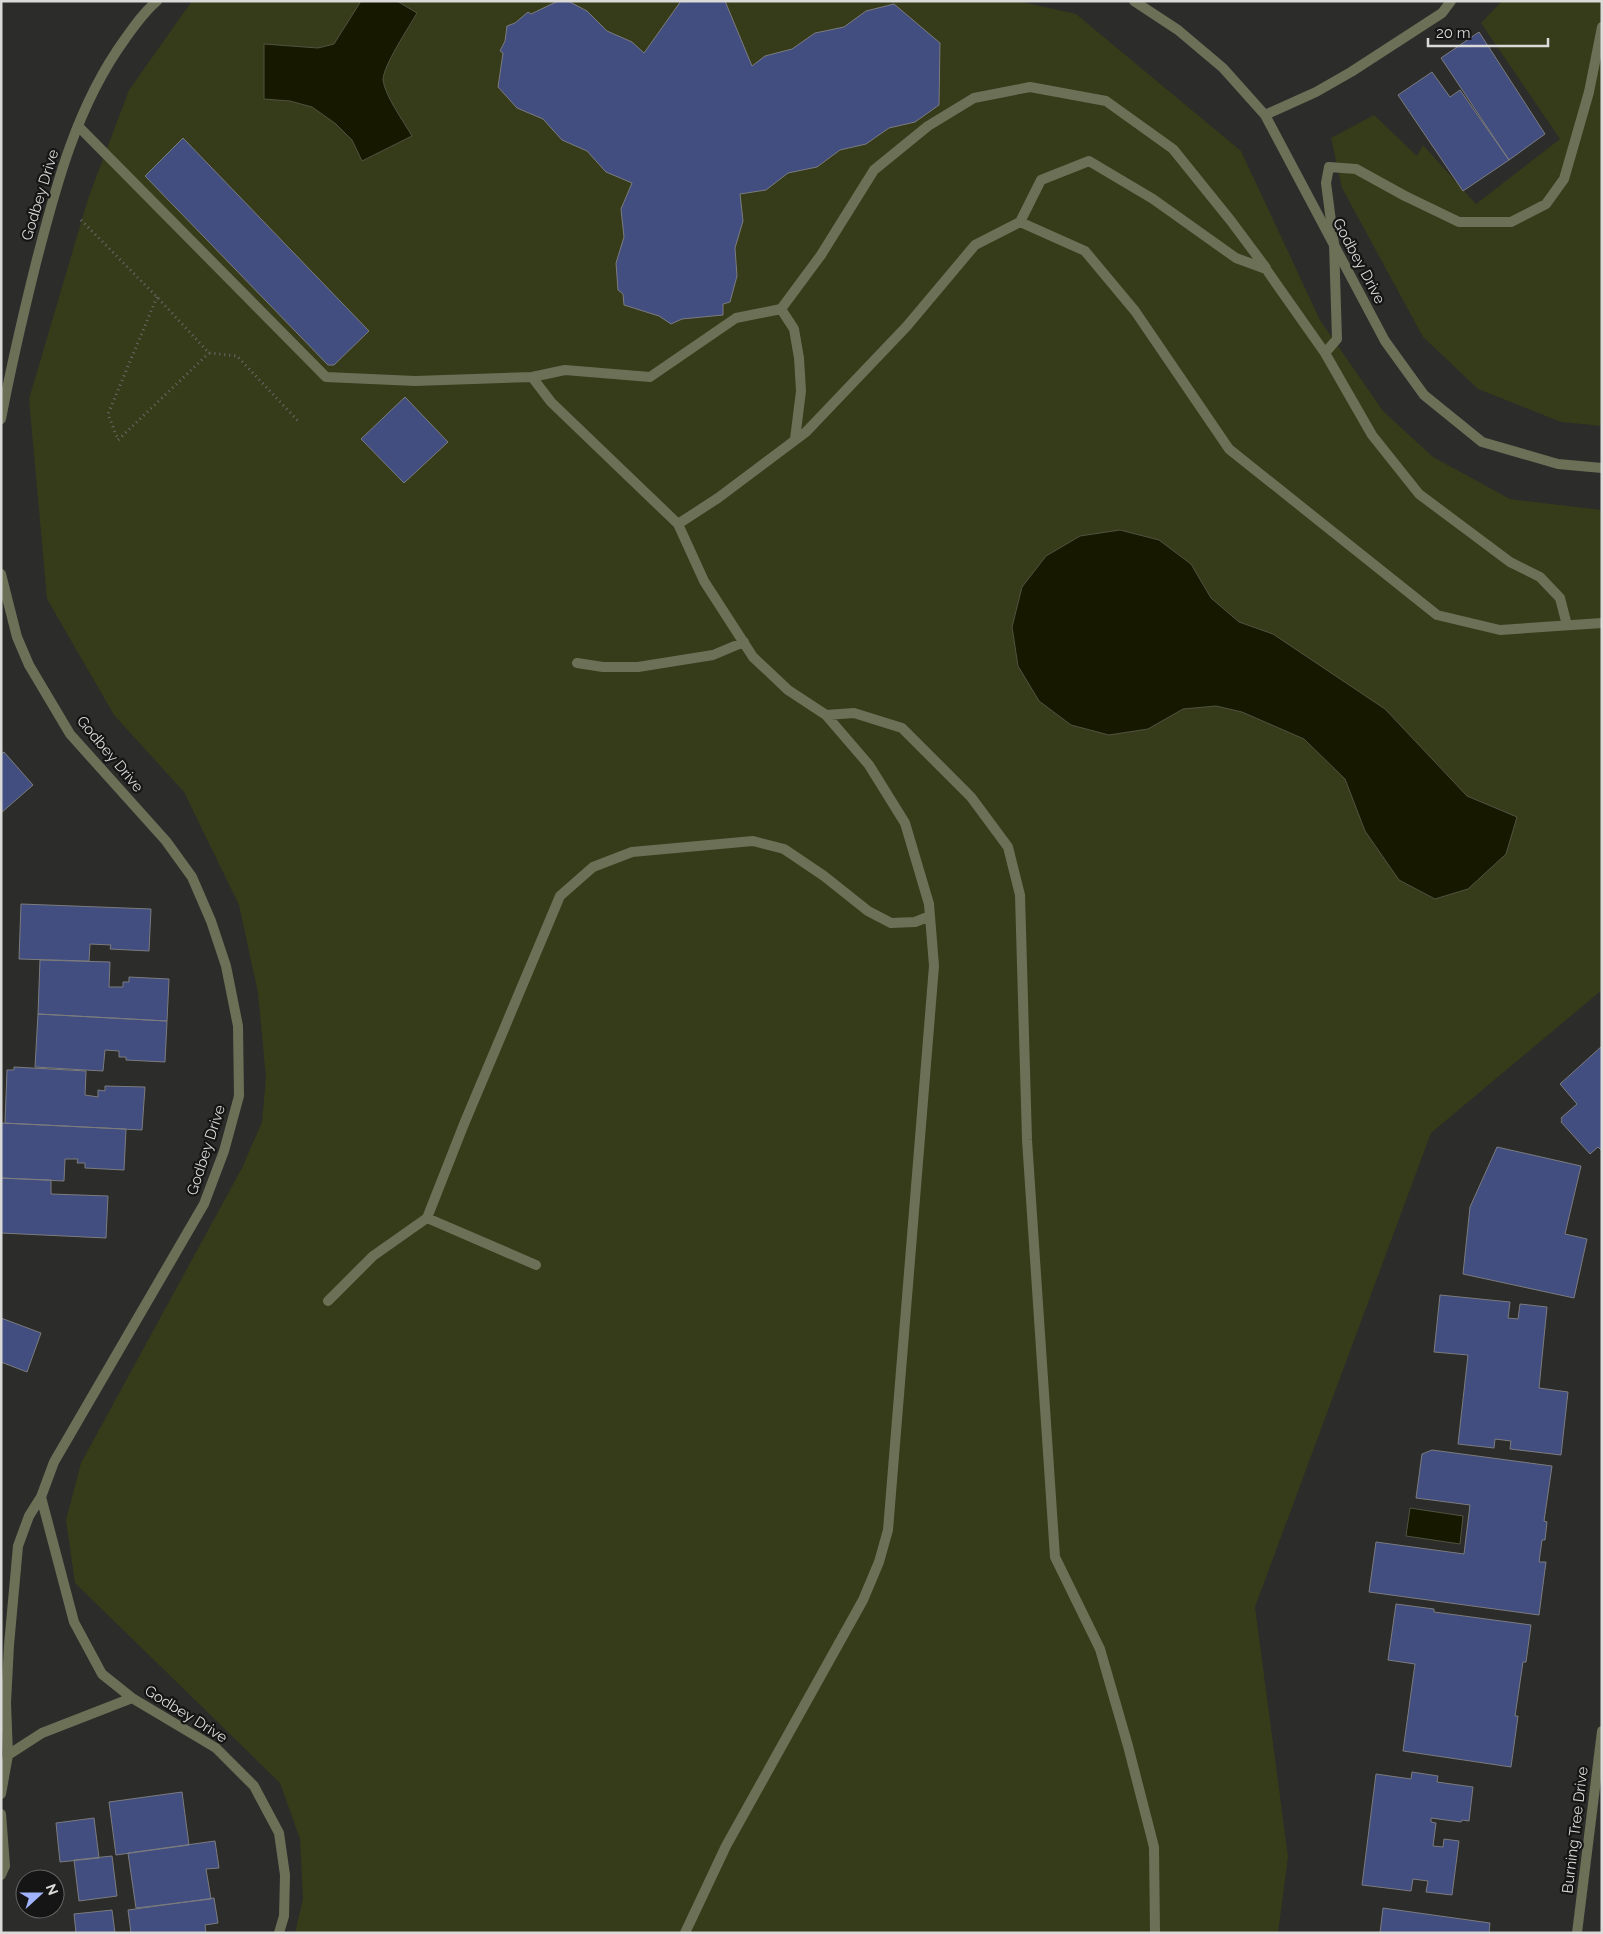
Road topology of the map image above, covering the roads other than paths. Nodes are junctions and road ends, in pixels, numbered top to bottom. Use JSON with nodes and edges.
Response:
{"nodes":[{"id":1,"x":156,"y":1,"type":"edge"},
{"id":2,"x":1134,"y":1,"type":"edge"},
{"id":3,"x":1451,"y":1,"type":"edge"},
{"id":4,"x":1602,"y":28,"type":"edge"},
{"id":5,"x":1265,"y":115,"type":"junction"},
{"id":6,"x":78,"y":126,"type":"junction"},
{"id":7,"x":1020,"y":222,"type":"junction"},
{"id":8,"x":1334,"y":244,"type":"junction"},
{"id":9,"x":1266,"y":269,"type":"junction"},
{"id":10,"x":781,"y":309,"type":"junction"},
{"id":11,"x":1325,"y":353,"type":"junction"},
{"id":12,"x":532,"y":378,"type":"junction"},
{"id":13,"x":1,"y":419,"type":"edge"},
{"id":14,"x":795,"y":439,"type":"junction"},
{"id":15,"x":1602,"y":468,"type":"edge"},
{"id":16,"x":678,"y":524,"type":"junction"},
{"id":17,"x":1,"y":574,"type":"edge"},
{"id":18,"x":1602,"y":623,"type":"edge"},
{"id":19,"x":1567,"y":625,"type":"junction"},
{"id":20,"x":744,"y":642,"type":"junction"},
{"id":21,"x":577,"y":663,"type":"dead end"},
{"id":22,"x":826,"y":715,"type":"junction"},
{"id":23,"x":930,"y":916,"type":"junction"},
{"id":24,"x":427,"y":1218,"type":"junction"},
{"id":25,"x":536,"y":1265,"type":"dead end"},
{"id":26,"x":328,"y":1301,"type":"dead end"},
{"id":27,"x":41,"y":1497,"type":"junction"},
{"id":28,"x":132,"y":1698,"type":"junction"},
{"id":29,"x":1602,"y":1731,"type":"edge"},
{"id":30,"x":8,"y":1756,"type":"junction"},
{"id":31,"x":1,"y":1794,"type":"edge"},
{"id":32,"x":1,"y":1814,"type":"edge"},
{"id":33,"x":1,"y":1874,"type":"edge"},
{"id":34,"x":279,"y":1933,"type":"edge"},
{"id":35,"x":685,"y":1933,"type":"edge"},
{"id":36,"x":1155,"y":1933,"type":"edge"},
{"id":37,"x":1577,"y":1933,"type":"edge"}],
"edges":[{"from":1,"to":6,"type":"street","name":"Godbey Drive"},
{"from":2,"to":5,"type":"street","name":"Godbey Drive"},
{"from":3,"to":5,"type":"street"},
{"from":4,"to":8,"type":"street"},
{"from":5,"to":8,"type":"street","name":"Godbey Drive"},
{"from":6,"to":12,"type":"street"},
{"from":6,"to":13,"type":"street","name":"Godbey Drive"},
{"from":7,"to":9,"type":"street"},
{"from":7,"to":14,"type":"street"},
{"from":7,"to":19,"type":"street"},
{"from":8,"to":11,"type":"street"},
{"from":8,"to":15,"type":"street","name":"Godbey Drive"},
{"from":9,"to":10,"type":"street"},
{"from":9,"to":11,"type":"street"},
{"from":10,"to":12,"type":"street"},
{"from":10,"to":14,"type":"street"},
{"from":11,"to":19,"type":"street"},
{"from":12,"to":16,"type":"street"},
{"from":14,"to":16,"type":"street"},
{"from":16,"to":20,"type":"street"},
{"from":17,"to":27,"type":"street","name":"Godbey Drive"},
{"from":18,"to":19,"type":"street"},
{"from":20,"to":21,"type":"street"},
{"from":20,"to":22,"type":"street"},
{"from":22,"to":23,"type":"street"},
{"from":22,"to":36,"type":"street"},
{"from":23,"to":24,"type":"street"},
{"from":23,"to":35,"type":"street"},
{"from":24,"to":25,"type":"street"},
{"from":24,"to":26,"type":"street"},
{"from":27,"to":28,"type":"street"},
{"from":27,"to":30,"type":"street","name":"Godbey Drive"},
{"from":28,"to":30,"type":"street","name":"Godbey Drive"},
{"from":28,"to":34,"type":"street","name":"Godbey Drive"},
{"from":29,"to":37,"type":"street","name":"Burning Tree Drive"},
{"from":30,"to":31,"type":"street","name":"Godbey Drive"},
{"from":32,"to":33,"type":"street"}]}
